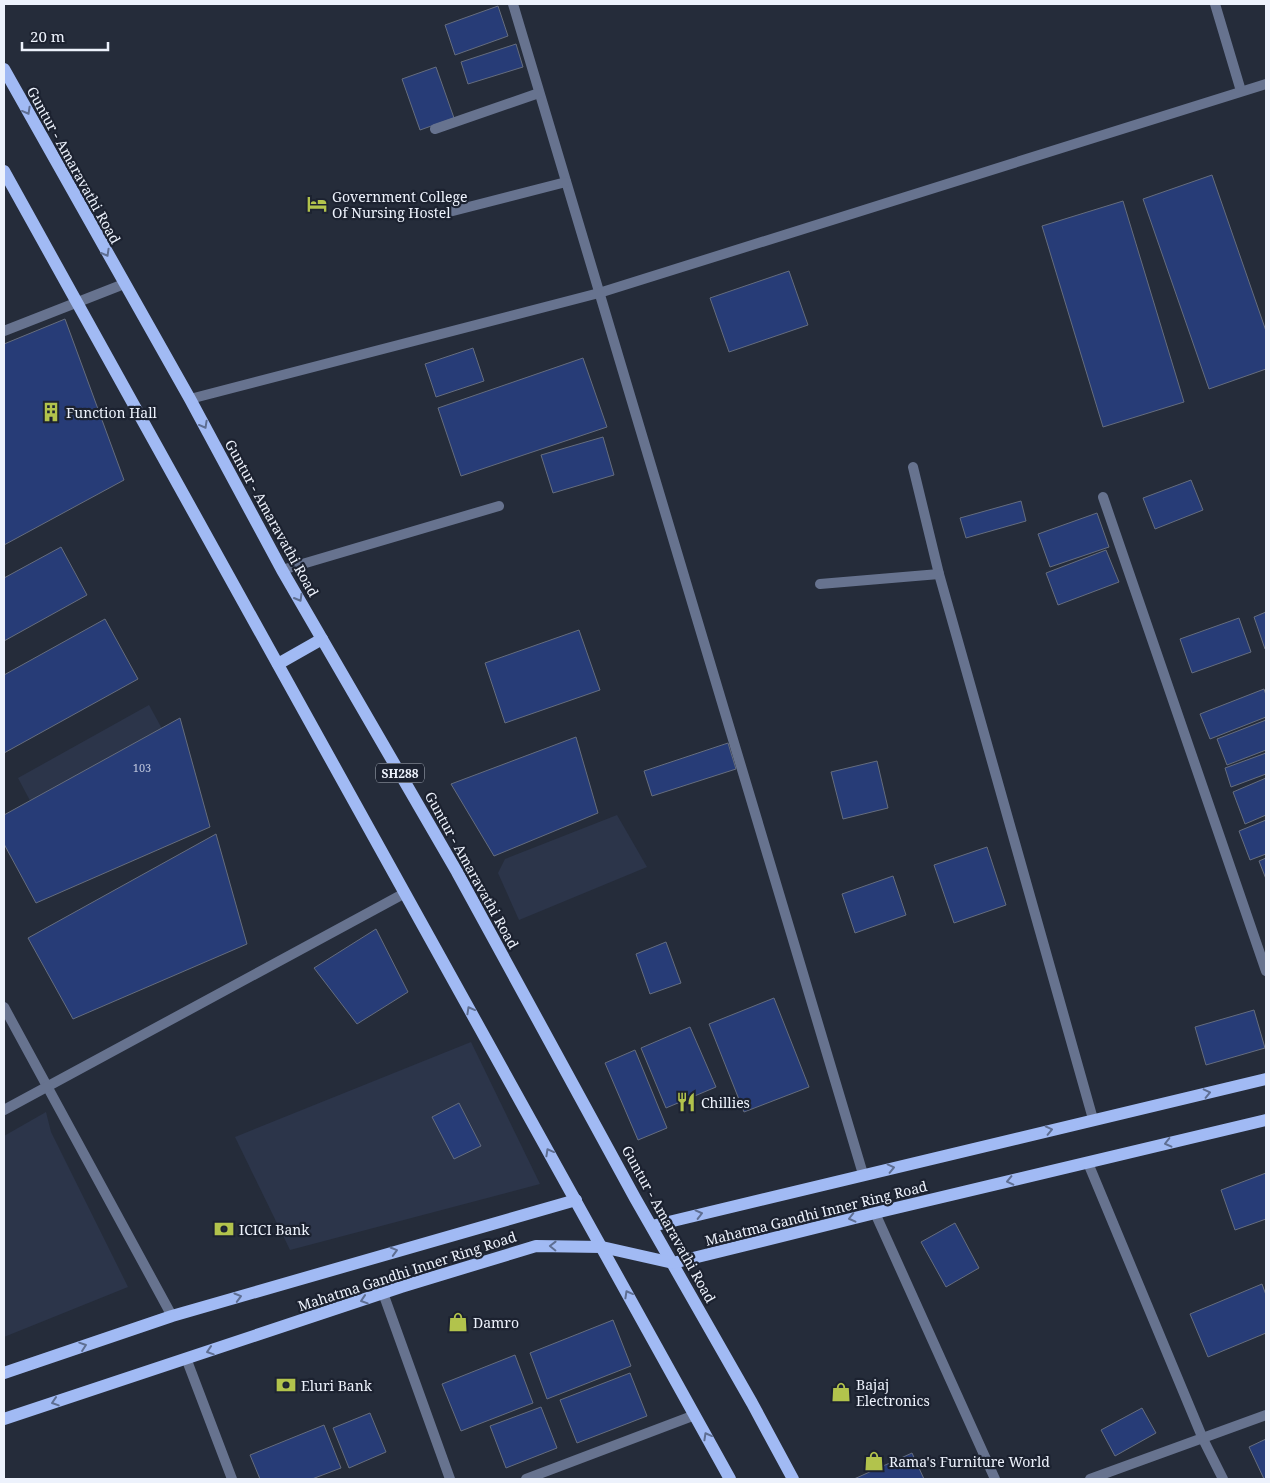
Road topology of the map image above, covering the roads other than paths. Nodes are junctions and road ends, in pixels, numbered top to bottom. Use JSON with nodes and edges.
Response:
{"nodes":[{"id":1,"x":513,"y":4,"type":"edge"},
{"id":2,"x":1215,"y":4,"type":"edge"},
{"id":3,"x":4,"y":69,"type":"edge"},
{"id":4,"x":1266,"y":84,"type":"edge"},
{"id":5,"x":1241,"y":91,"type":"junction"},
{"id":6,"x":539,"y":93,"type":"junction"},
{"id":7,"x":435,"y":129,"type":"dead end"},
{"id":8,"x":4,"y":171,"type":"edge"},
{"id":9,"x":566,"y":182,"type":"junction"},
{"id":10,"x":449,"y":212,"type":"dead end"},
{"id":11,"x":124,"y":284,"type":"junction"},
{"id":12,"x":599,"y":293,"type":"junction"},
{"id":13,"x":76,"y":302,"type":"junction"},
{"id":14,"x":4,"y":331,"type":"edge"},
{"id":15,"x":190,"y":399,"type":"junction"},
{"id":16,"x":913,"y":467,"type":"dead end"},
{"id":17,"x":1103,"y":496,"type":"dead end"},
{"id":18,"x":499,"y":506,"type":"dead end"},
{"id":19,"x":282,"y":570,"type":"junction"},
{"id":20,"x":939,"y":574,"type":"junction"},
{"id":21,"x":820,"y":584,"type":"dead end"},
{"id":22,"x":322,"y":639,"type":"junction"},
{"id":23,"x":278,"y":664,"type":"junction"},
{"id":24,"x":405,"y":892,"type":"junction"},
{"id":25,"x":1266,"y":971,"type":"edge"},
{"id":26,"x":4,"y":1007,"type":"edge"},
{"id":27,"x":1266,"y":1079,"type":"edge"},
{"id":28,"x":48,"y":1085,"type":"junction"},
{"id":29,"x":4,"y":1110,"type":"edge"},
{"id":30,"x":1094,"y":1119,"type":"junction"},
{"id":31,"x":1266,"y":1120,"type":"edge"},
{"id":32,"x":1088,"y":1163,"type":"junction"},
{"id":33,"x":863,"y":1174,"type":"junction"},
{"id":34,"x":576,"y":1200,"type":"junction"},
{"id":35,"x":875,"y":1213,"type":"junction"},
{"id":36,"x":652,"y":1226,"type":"junction"},
{"id":37,"x":602,"y":1247,"type":"junction"},
{"id":38,"x":672,"y":1264,"type":"junction"},
{"id":39,"x":383,"y":1293,"type":"junction"},
{"id":40,"x":172,"y":1316,"type":"junction"},
{"id":41,"x":186,"y":1358,"type":"junction"},
{"id":42,"x":4,"y":1373,"type":"edge"},
{"id":43,"x":1266,"y":1415,"type":"edge"},
{"id":44,"x":695,"y":1416,"type":"junction"},
{"id":45,"x":4,"y":1419,"type":"edge"},
{"id":46,"x":1203,"y":1439,"type":"junction"},
{"id":47,"x":232,"y":1479,"type":"edge"},
{"id":48,"x":450,"y":1479,"type":"edge"},
{"id":49,"x":526,"y":1479,"type":"edge"},
{"id":50,"x":730,"y":1479,"type":"edge"},
{"id":51,"x":793,"y":1479,"type":"edge"},
{"id":52,"x":995,"y":1479,"type":"edge"},
{"id":53,"x":1090,"y":1479,"type":"edge"},
{"id":54,"x":1223,"y":1479,"type":"edge"}],
"edges":[{"from":1,"to":6,"type":"street"},
{"from":2,"to":5,"type":"street"},
{"from":3,"to":11,"type":"main road","name":"Guntur - Amaravathi Road","number":"SH288","one_way":true},
{"from":4,"to":5,"type":"street"},
{"from":5,"to":12,"type":"street"},
{"from":6,"to":7,"type":"street"},
{"from":6,"to":9,"type":"street"},
{"from":8,"to":13,"type":"main road"},
{"from":9,"to":10,"type":"street"},
{"from":9,"to":12,"type":"street"},
{"from":11,"to":13,"type":"street"},
{"from":11,"to":15,"type":"main road","name":"Guntur - Amaravathi Road","number":"SH288"},
{"from":12,"to":15,"type":"street"},
{"from":12,"to":33,"type":"street"},
{"from":13,"to":14,"type":"street"},
{"from":13,"to":23,"type":"main road"},
{"from":15,"to":19,"type":"main road","name":"Guntur - Amaravathi Road","number":"SH288","one_way":true},
{"from":16,"to":20,"type":"street"},
{"from":17,"to":25,"type":"street"},
{"from":18,"to":19,"type":"street"},
{"from":19,"to":22,"type":"main road","name":"Guntur - Amaravathi Road","number":"SH288","one_way":true},
{"from":20,"to":21,"type":"street"},
{"from":20,"to":30,"type":"street"},
{"from":22,"to":23,"type":"main road"},
{"from":22,"to":36,"type":"main road","name":"Guntur - Amaravathi Road","number":"SH288"},
{"from":23,"to":24,"type":"main road"},
{"from":24,"to":28,"type":"street"},
{"from":34,"to":24,"type":"main road","one_way":true},
{"from":26,"to":28,"type":"street"},
{"from":30,"to":27,"type":"main road","name":"Mahatma Gandhi Inner Ring Road","one_way":true},
{"from":28,"to":29,"type":"street"},
{"from":28,"to":40,"type":"street"},
{"from":33,"to":30,"type":"main road","name":"Mahatma Gandhi Inner Ring Road","one_way":true},
{"from":31,"to":32,"type":"main road","name":"Mahatma Gandhi Inner Ring Road","one_way":true},
{"from":32,"to":35,"type":"main road","name":"Mahatma Gandhi Inner Ring Road","one_way":true},
{"from":32,"to":46,"type":"street"},
{"from":36,"to":33,"type":"main road","name":"Mahatma Gandhi Inner Ring Road","one_way":true},
{"from":34,"to":37,"type":"main road"},
{"from":40,"to":34,"type":"main road","name":"Mahatma Gandhi Inner Ring Road","one_way":true},
{"from":35,"to":38,"type":"main road","name":"Mahatma Gandhi Inner Ring Road","one_way":true},
{"from":35,"to":52,"type":"street"},
{"from":36,"to":38,"type":"main road","name":"Guntur - Amaravathi Road","number":"SH288"},
{"from":37,"to":38,"type":"main road","name":"Mahatma Gandhi Inner Ring Road"},
{"from":37,"to":39,"type":"main road","name":"Mahatma Gandhi Inner Ring Road","one_way":true},
{"from":44,"to":37,"type":"main road","one_way":true},
{"from":38,"to":51,"type":"main road","name":"Guntur - Amaravathi Road","number":"SH288"},
{"from":39,"to":41,"type":"main road","name":"Mahatma Gandhi Inner Ring Road","one_way":true},
{"from":39,"to":48,"type":"street"},
{"from":42,"to":40,"type":"main road","name":"Mahatma Gandhi Inner Ring Road","one_way":true},
{"from":41,"to":45,"type":"main road","name":"Mahatma Gandhi Inner Ring Road","one_way":true},
{"from":41,"to":47,"type":"street"},
{"from":43,"to":46,"type":"street"},
{"from":44,"to":49,"type":"street"},
{"from":50,"to":44,"type":"main road","one_way":true},
{"from":46,"to":53,"type":"street"},
{"from":46,"to":54,"type":"street"}]}
